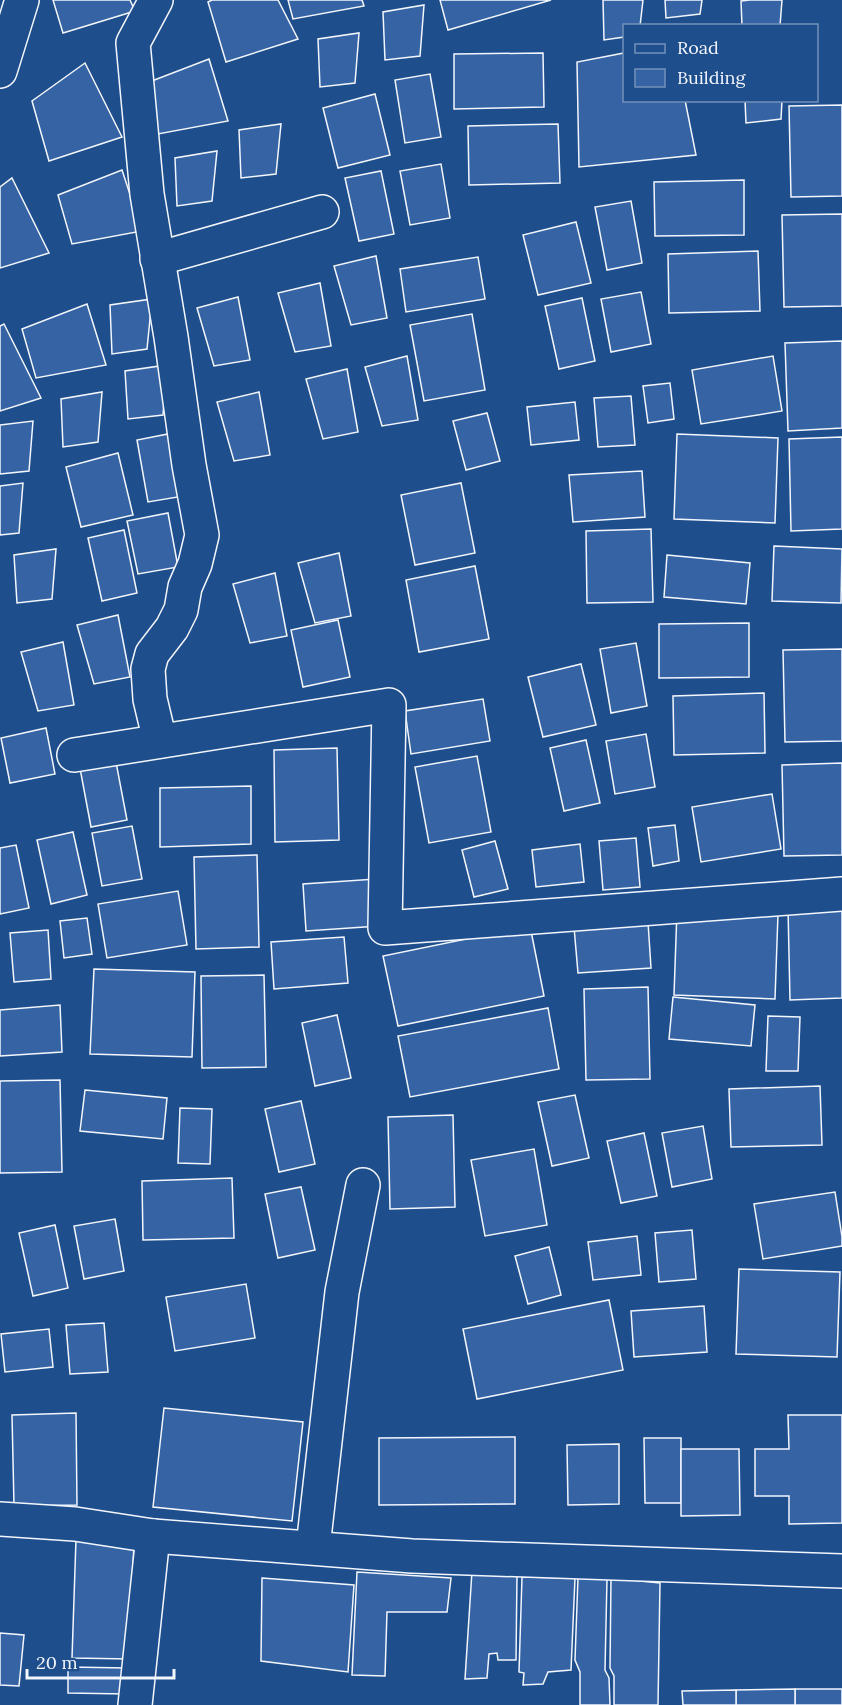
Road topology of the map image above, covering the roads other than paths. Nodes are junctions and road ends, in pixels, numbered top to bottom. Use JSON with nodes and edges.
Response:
{"nodes":[{"id":1,"x":22,"y":0,"type":"edge"},
{"id":2,"x":156,"y":0,"type":"edge"},
{"id":3,"x":0,"y":71,"type":"edge"},
{"id":4,"x":322,"y":212,"type":"dead end"},
{"id":5,"x":158,"y":259,"type":"junction"},
{"id":6,"x":160,"y":741,"type":"junction"},
{"id":7,"x":74,"y":755,"type":"dead end"},
{"id":8,"x":842,"y":894,"type":"edge"},
{"id":9,"x":363,"y":1185,"type":"dead end"},
{"id":10,"x":0,"y":1519,"type":"edge"},
{"id":11,"x":153,"y":1536,"type":"junction"},
{"id":12,"x":313,"y":1547,"type":"junction"},
{"id":13,"x":842,"y":1571,"type":"edge"},
{"id":14,"x":135,"y":1705,"type":"edge"}],
"edges":[{"from":1,"to":3,"type":"street"},
{"from":2,"to":5,"type":"street"},
{"from":4,"to":5,"type":"street"},
{"from":5,"to":6,"type":"street"},
{"from":6,"to":7,"type":"street"},
{"from":6,"to":8,"type":"street"},
{"from":9,"to":12,"type":"street"},
{"from":10,"to":11,"type":"street"},
{"from":11,"to":12,"type":"street"},
{"from":11,"to":14,"type":"street"},
{"from":12,"to":13,"type":"street"}]}
